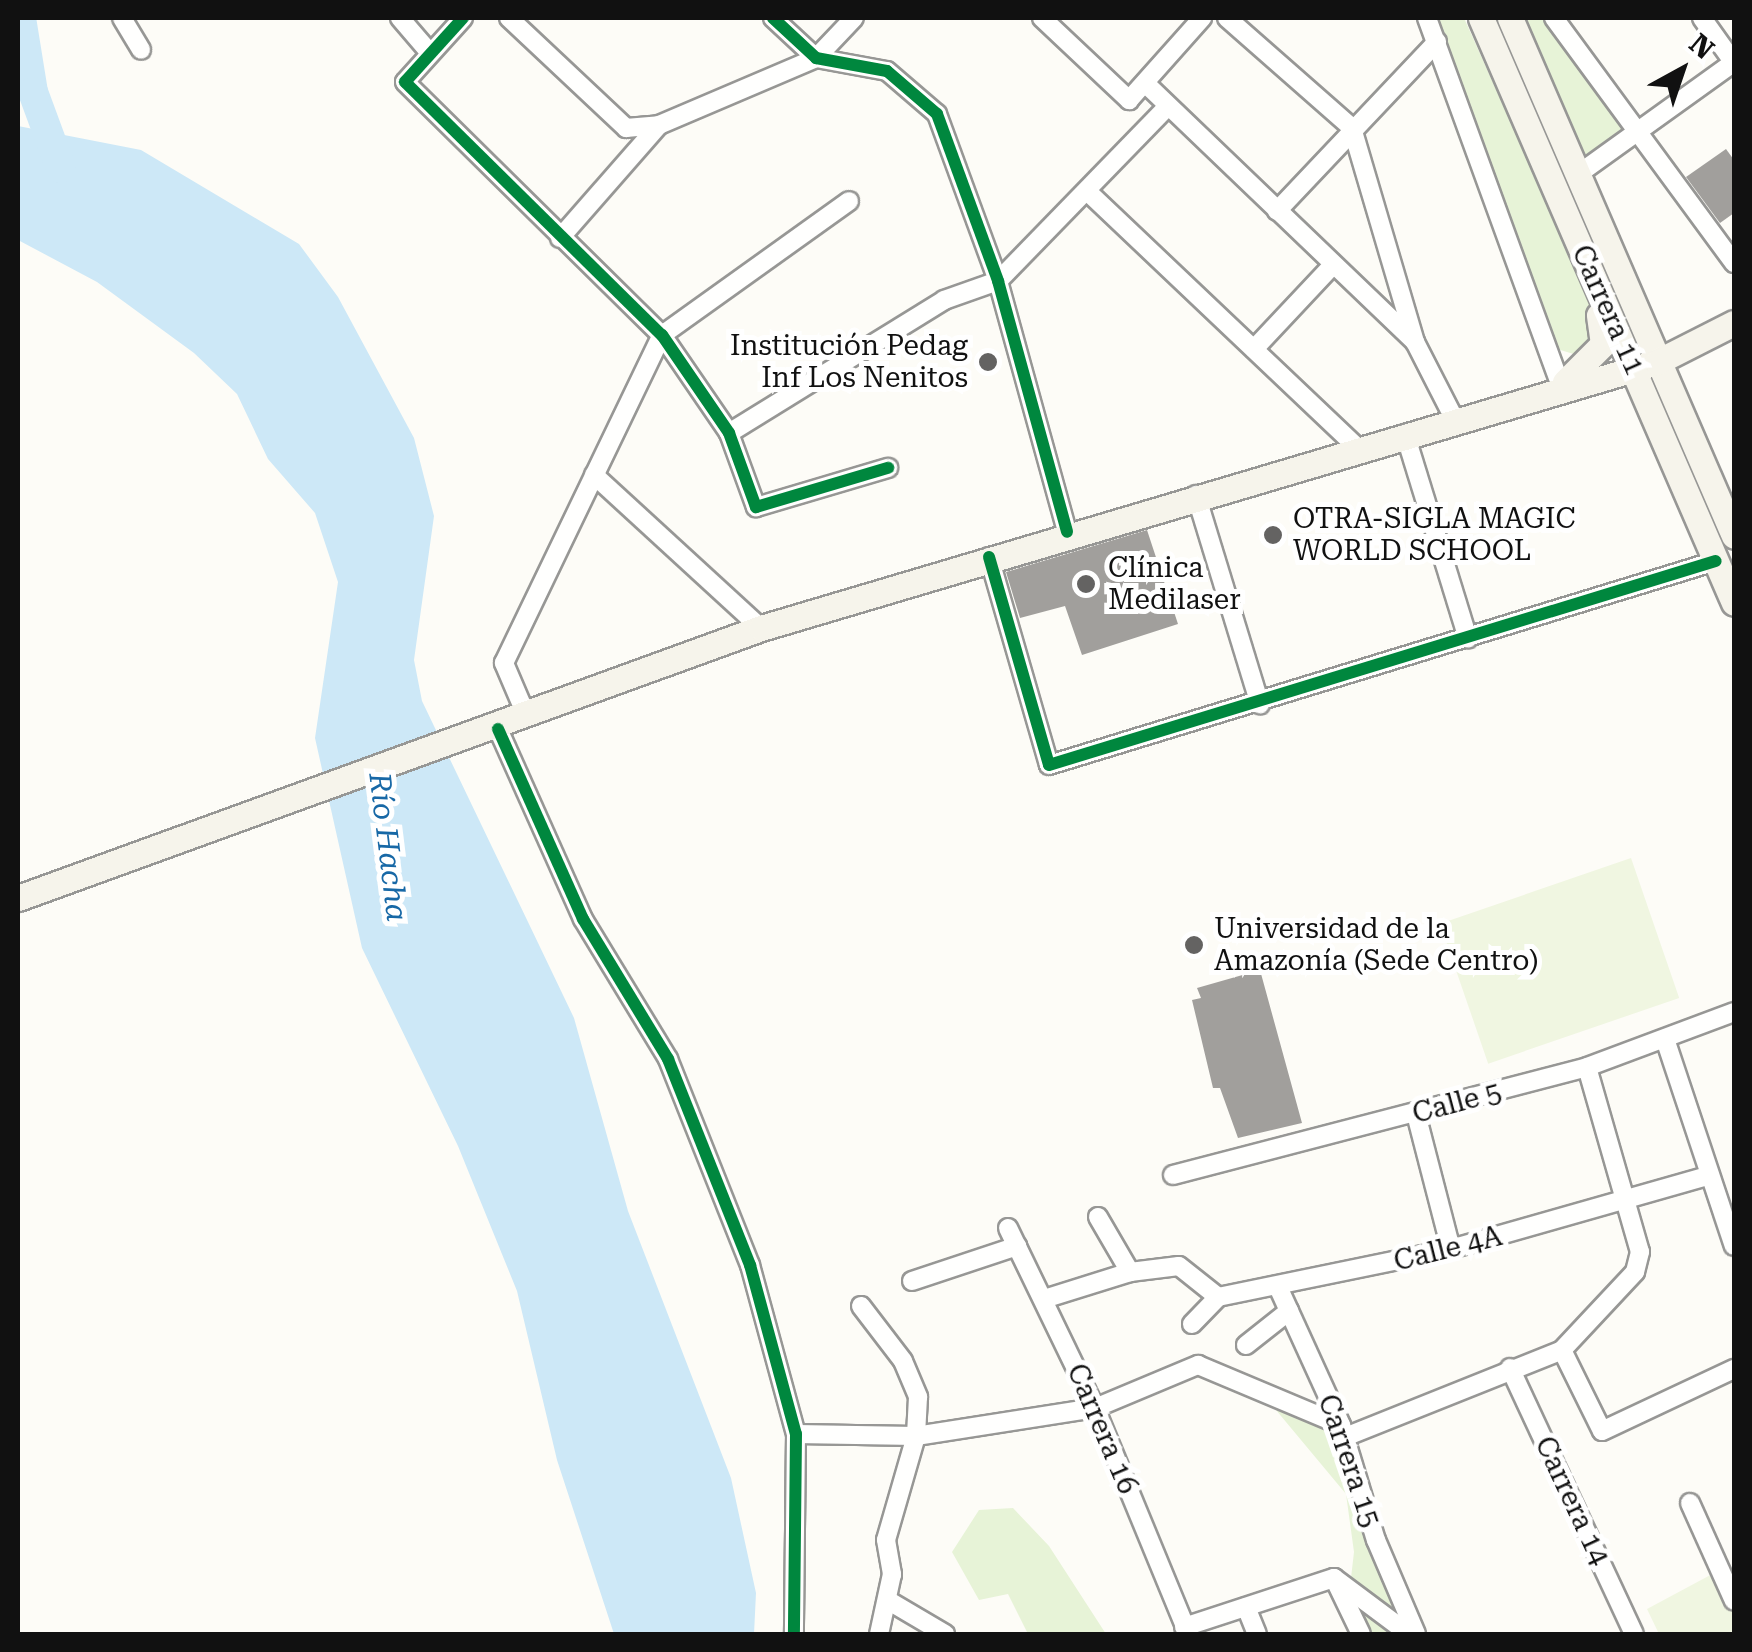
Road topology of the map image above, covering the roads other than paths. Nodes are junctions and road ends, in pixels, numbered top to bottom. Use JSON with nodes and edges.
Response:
{"nodes":[{"id":1,"x":122,"y":18,"type":"edge"},
{"id":2,"x":400,"y":18,"type":"edge"},
{"id":3,"x":463,"y":18,"type":"edge"},
{"id":4,"x":509,"y":18,"type":"edge"},
{"id":5,"x":774,"y":18,"type":"edge"},
{"id":6,"x":854,"y":18,"type":"edge"},
{"id":7,"x":1042,"y":18,"type":"edge"},
{"id":8,"x":1202,"y":18,"type":"edge"},
{"id":9,"x":1227,"y":18,"type":"edge"},
{"id":10,"x":1428,"y":18,"type":"edge"},
{"id":11,"x":1481,"y":18,"type":"edge"},
{"id":12,"x":1510,"y":18,"type":"edge"},
{"id":13,"x":1554,"y":18,"type":"edge"},
{"id":14,"x":1702,"y":18,"type":"edge"},
{"id":15,"x":1438,"y":42,"type":"junction"},
{"id":16,"x":141,"y":50,"type":"dead end"},
{"id":17,"x":430,"y":53,"type":"junction"},
{"id":18,"x":816,"y":58,"type":"junction"},
{"id":19,"x":1734,"y":62,"type":"edge"},
{"id":20,"x":1145,"y":82,"type":"junction"},
{"id":21,"x":1168,"y":107,"type":"junction"},
{"id":22,"x":658,"y":125,"type":"junction"},
{"id":23,"x":1352,"y":128,"type":"junction"},
{"id":24,"x":1638,"y":134,"type":"junction"},
{"id":25,"x":1577,"y":175,"type":"junction"},
{"id":26,"x":1088,"y":192,"type":"junction"},
{"id":27,"x":849,"y":201,"type":"dead end"},
{"id":28,"x":1277,"y":211,"type":"junction"},
{"id":29,"x":560,"y":238,"type":"junction"},
{"id":30,"x":1734,"y":263,"type":"edge"},
{"id":31,"x":1333,"y":265,"type":"junction"},
{"id":32,"x":998,"y":282,"type":"junction"},
{"id":33,"x":1606,"y":307,"type":"junction"},
{"id":34,"x":1734,"y":323,"type":"edge"},
{"id":35,"x":662,"y":335,"type":"junction"},
{"id":36,"x":1415,"y":342,"type":"junction"},
{"id":37,"x":1254,"y":348,"type":"junction"},
{"id":38,"x":1645,"y":365,"type":"junction"},
{"id":39,"x":1561,"y":387,"type":"junction"},
{"id":40,"x":1455,"y":420,"type":"junction"},
{"id":41,"x":729,"y":432,"type":"junction"},
{"id":42,"x":1405,"y":434,"type":"junction"},
{"id":43,"x":1358,"y":448,"type":"junction"},
{"id":44,"x":888,"y":468,"type":"dead end"},
{"id":45,"x":594,"y":476,"type":"junction"},
{"id":46,"x":1196,"y":495,"type":"junction"},
{"id":47,"x":1067,"y":532,"type":"junction"},
{"id":48,"x":1734,"y":536,"type":"edge"},
{"id":49,"x":989,"y":556,"type":"junction"},
{"id":50,"x":1716,"y":561,"type":"junction"},
{"id":51,"x":1734,"y":603,"type":"edge"},
{"id":52,"x":761,"y":628,"type":"junction"},
{"id":53,"x":1468,"y":638,"type":"junction"},
{"id":54,"x":1260,"y":704,"type":"junction"},
{"id":55,"x":528,"y":716,"type":"junction"},
{"id":56,"x":488,"y":732,"type":"junction"},
{"id":57,"x":18,"y":898,"type":"edge"},
{"id":58,"x":1734,"y":1012,"type":"edge"},
{"id":59,"x":1666,"y":1039,"type":"junction"},
{"id":60,"x":1587,"y":1067,"type":"junction"},
{"id":61,"x":1416,"y":1114,"type":"junction"},
{"id":62,"x":1173,"y":1174,"type":"dead end"},
{"id":63,"x":1710,"y":1174,"type":"junction"},
{"id":64,"x":1625,"y":1202,"type":"junction"},
{"id":65,"x":1098,"y":1217,"type":"dead end"},
{"id":66,"x":1008,"y":1228,"type":"dead end"},
{"id":67,"x":1016,"y":1246,"type":"junction"},
{"id":68,"x":1734,"y":1246,"type":"edge"},
{"id":69,"x":1451,"y":1249,"type":"junction"},
{"id":70,"x":1130,"y":1272,"type":"junction"},
{"id":71,"x":912,"y":1282,"type":"dead end"},
{"id":72,"x":1279,"y":1289,"type":"junction"},
{"id":73,"x":1218,"y":1298,"type":"junction"},
{"id":74,"x":1044,"y":1299,"type":"junction"},
{"id":75,"x":861,"y":1306,"type":"dead end"},
{"id":76,"x":1289,"y":1311,"type":"junction"},
{"id":77,"x":1192,"y":1324,"type":"dead end"},
{"id":78,"x":1246,"y":1345,"type":"dead end"},
{"id":79,"x":1562,"y":1350,"type":"junction"},
{"id":80,"x":1510,"y":1368,"type":"junction"},
{"id":81,"x":1734,"y":1369,"type":"edge"},
{"id":82,"x":1096,"y":1408,"type":"junction"},
{"id":83,"x":1343,"y":1431,"type":"junction"},
{"id":84,"x":796,"y":1434,"type":"junction"},
{"id":85,"x":916,"y":1436,"type":"junction"},
{"id":86,"x":1690,"y":1502,"type":"dead end"},
{"id":87,"x":1334,"y":1578,"type":"junction"},
{"id":88,"x":889,"y":1601,"type":"junction"},
{"id":89,"x":1734,"y":1601,"type":"edge"},
{"id":90,"x":1246,"y":1607,"type":"junction"},
{"id":91,"x":1186,"y":1631,"type":"edge"},
{"id":92,"x":794,"y":1634,"type":"edge"},
{"id":93,"x":879,"y":1634,"type":"edge"},
{"id":94,"x":945,"y":1634,"type":"edge"},
{"id":95,"x":1257,"y":1634,"type":"edge"},
{"id":96,"x":1361,"y":1634,"type":"edge"},
{"id":97,"x":1412,"y":1634,"type":"edge"},
{"id":98,"x":1634,"y":1634,"type":"edge"}],
"edges":[{"from":1,"to":16,"type":"street"},
{"from":2,"to":17,"type":"street"},
{"from":3,"to":17,"type":"street"},
{"from":4,"to":22,"type":"street"},
{"from":5,"to":18,"type":"street"},
{"from":6,"to":18,"type":"street"},
{"from":7,"to":20,"type":"street"},
{"from":8,"to":20,"type":"street"},
{"from":9,"to":23,"type":"street"},
{"from":10,"to":15,"type":"street"},
{"from":11,"to":33,"type":"main road","name":"Carrera 11"},
{"from":12,"to":25,"type":"main road","name":"Carrera 11"},
{"from":13,"to":24,"type":"street"},
{"from":14,"to":19,"type":"street"},
{"from":15,"to":23,"type":"street"},
{"from":15,"to":39,"type":"street"},
{"from":17,"to":29,"type":"street"},
{"from":18,"to":22,"type":"street"},
{"from":18,"to":32,"type":"street"},
{"from":19,"to":24,"type":"street"},
{"from":20,"to":21,"type":"street"},
{"from":21,"to":26,"type":"street"},
{"from":21,"to":28,"type":"street"},
{"from":22,"to":29,"type":"street"},
{"from":23,"to":28,"type":"street"},
{"from":23,"to":36,"type":"street"},
{"from":24,"to":25,"type":"street"},
{"from":24,"to":30,"type":"street"},
{"from":25,"to":38,"type":"main road","name":"Carrera 11"},
{"from":26,"to":32,"type":"street"},
{"from":26,"to":37,"type":"street"},
{"from":27,"to":35,"type":"street"},
{"from":28,"to":31,"type":"street"},
{"from":29,"to":35,"type":"street"},
{"from":31,"to":36,"type":"street"},
{"from":31,"to":37,"type":"street"},
{"from":32,"to":41,"type":"street"},
{"from":32,"to":47,"type":"street"},
{"from":33,"to":38,"type":"main road","name":"Carrera 11"},
{"from":33,"to":39,"type":"main road"},
{"from":34,"to":38,"type":"main road"},
{"from":35,"to":41,"type":"street"},
{"from":35,"to":45,"type":"street"},
{"from":36,"to":40,"type":"street"},
{"from":37,"to":43,"type":"street"},
{"from":38,"to":39,"type":"main road"},
{"from":38,"to":48,"type":"main road","name":"Carrera 11"},
{"from":38,"to":50,"type":"main road","name":"Carrera 11"},
{"from":39,"to":40,"type":"main road"},
{"from":40,"to":42,"type":"main road"},
{"from":41,"to":44,"type":"street"},
{"from":42,"to":43,"type":"main road"},
{"from":42,"to":53,"type":"street"},
{"from":43,"to":46,"type":"main road"},
{"from":45,"to":52,"type":"street"},
{"from":45,"to":55,"type":"street"},
{"from":46,"to":47,"type":"main road"},
{"from":46,"to":54,"type":"street"},
{"from":47,"to":49,"type":"main road"},
{"from":49,"to":52,"type":"main road"},
{"from":49,"to":54,"type":"street"},
{"from":50,"to":51,"type":"main road","name":"Carrera 11"},
{"from":50,"to":53,"type":"street"},
{"from":52,"to":55,"type":"main road"},
{"from":53,"to":54,"type":"street"},
{"from":55,"to":56,"type":"main road"},
{"from":56,"to":57,"type":"main road"},
{"from":56,"to":84,"type":"street"},
{"from":58,"to":59,"type":"street","name":"Calle 5"},
{"from":59,"to":60,"type":"street","name":"Calle 5"},
{"from":59,"to":63,"type":"street"},
{"from":60,"to":61,"type":"street","name":"Calle 5"},
{"from":60,"to":64,"type":"street"},
{"from":61,"to":62,"type":"street","name":"Calle 5"},
{"from":61,"to":69,"type":"street"},
{"from":63,"to":64,"type":"street","name":"Calle 4A"},
{"from":63,"to":68,"type":"street"},
{"from":64,"to":69,"type":"street","name":"Calle 4A"},
{"from":64,"to":79,"type":"street"},
{"from":65,"to":70,"type":"street"},
{"from":66,"to":67,"type":"street","name":"Carrera 16"},
{"from":67,"to":71,"type":"street"},
{"from":67,"to":74,"type":"street","name":"Carrera 16"},
{"from":69,"to":72,"type":"street","name":"Calle 4A"},
{"from":70,"to":73,"type":"street"},
{"from":70,"to":74,"type":"street"},
{"from":72,"to":73,"type":"street","name":"Calle 4A"},
{"from":72,"to":76,"type":"street","name":"Carrera 15"},
{"from":73,"to":77,"type":"street"},
{"from":74,"to":82,"type":"street","name":"Carrera 16"},
{"from":75,"to":85,"type":"street"},
{"from":76,"to":78,"type":"street"},
{"from":76,"to":83,"type":"street","name":"Carrera 15"},
{"from":79,"to":80,"type":"street"},
{"from":79,"to":81,"type":"street"},
{"from":80,"to":83,"type":"street"},
{"from":80,"to":98,"type":"street","name":"Carrera 14"},
{"from":82,"to":83,"type":"street"},
{"from":82,"to":85,"type":"street"},
{"from":82,"to":91,"type":"street","name":"Carrera 16"},
{"from":83,"to":97,"type":"street","name":"Carrera 15"},
{"from":84,"to":85,"type":"street"},
{"from":84,"to":92,"type":"street"},
{"from":85,"to":88,"type":"street"},
{"from":86,"to":89,"type":"street"},
{"from":87,"to":90,"type":"street"},
{"from":87,"to":96,"type":"street"},
{"from":87,"to":97,"type":"street"},
{"from":88,"to":93,"type":"street"},
{"from":88,"to":94,"type":"street"},
{"from":90,"to":91,"type":"street"},
{"from":90,"to":95,"type":"street"}]}
